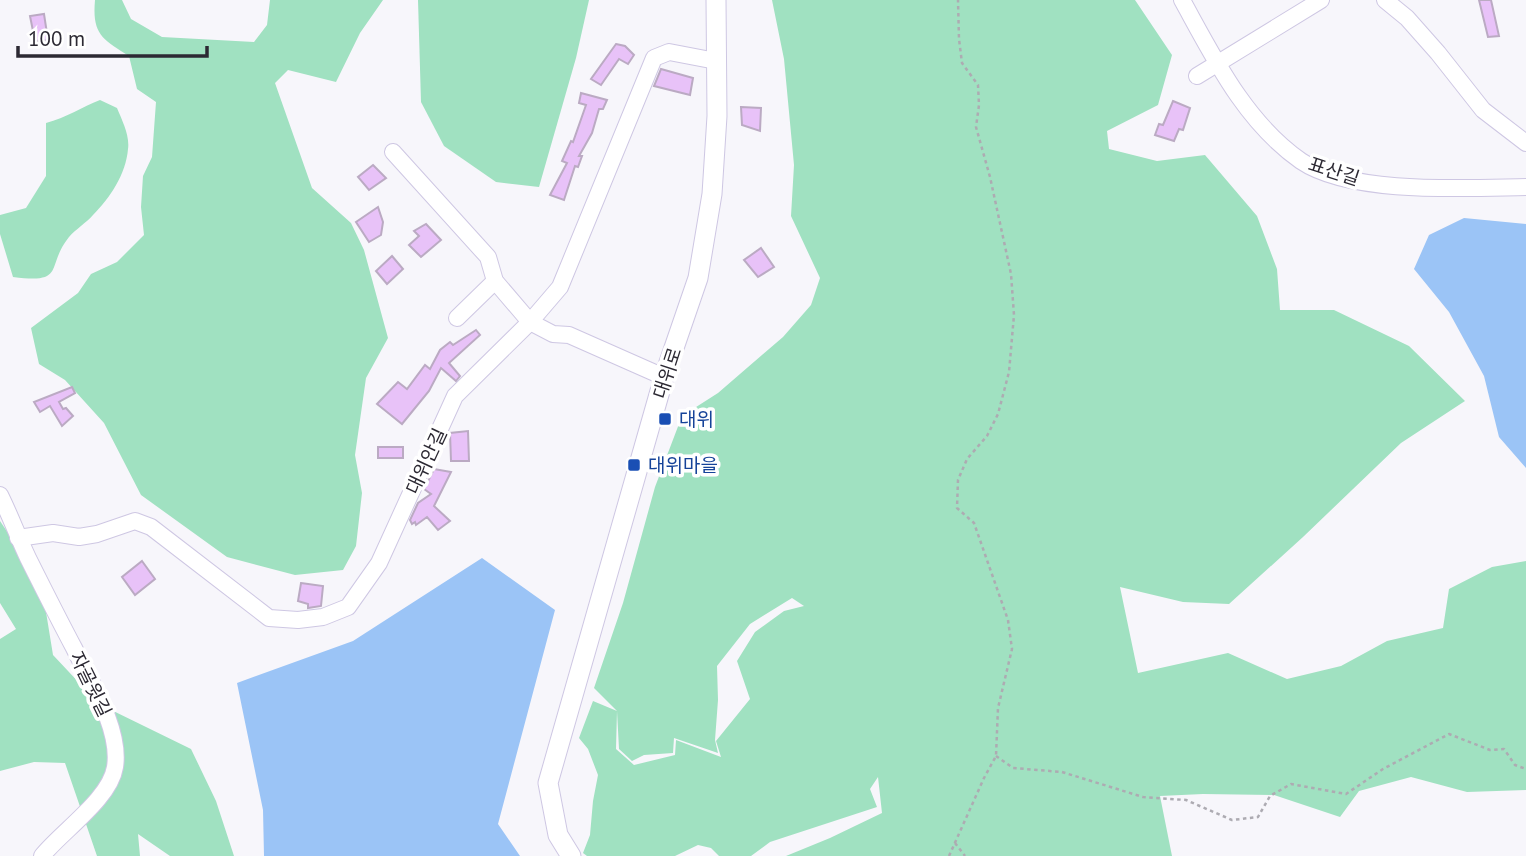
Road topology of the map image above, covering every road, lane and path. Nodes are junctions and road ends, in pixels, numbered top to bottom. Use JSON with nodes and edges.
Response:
{"nodes":[{"id":1,"x":716,"y":0,"type":"edge"},
{"id":2,"x":958,"y":0,"type":"edge"},
{"id":3,"x":1181,"y":0,"type":"edge"},
{"id":4,"x":1321,"y":0,"type":"edge"},
{"id":5,"x":1385,"y":0,"type":"edge"},
{"id":6,"x":716,"y":61,"type":"junction"},
{"id":7,"x":1217,"y":64,"type":"junction"},
{"id":8,"x":1197,"y":76,"type":"dead end"},
{"id":9,"x":1526,"y":143,"type":"edge"},
{"id":10,"x":393,"y":152,"type":"dead end"},
{"id":11,"x":1526,"y":187,"type":"edge"},
{"id":12,"x":495,"y":281,"type":"junction"},
{"id":13,"x":457,"y":318,"type":"dead end"},
{"id":14,"x":530,"y":322,"type":"junction"},
{"id":15,"x":664,"y":377,"type":"junction"},
{"id":16,"x":0,"y":495,"type":"edge"},
{"id":17,"x":18,"y":538,"type":"junction"},
{"id":18,"x":996,"y":756,"type":"junction"},
{"id":19,"x":1526,"y":769,"type":"edge"},
{"id":20,"x":955,"y":843,"type":"junction"},
{"id":21,"x":42,"y":856,"type":"edge"},
{"id":22,"x":571,"y":856,"type":"edge"},
{"id":23,"x":949,"y":856,"type":"edge"},
{"id":24,"x":965,"y":856,"type":"edge"}],
"edges":[{"from":1,"to":6,"type":"main road","name":"대위로"},
{"from":2,"to":18,"type":"path"},
{"from":3,"to":7,"type":"street","name":"표산길"},
{"from":4,"to":7,"type":"street"},
{"from":5,"to":9,"type":"street"},
{"from":6,"to":14,"type":"street","name":"대위안길"},
{"from":6,"to":15,"type":"main road","name":"대위로"},
{"from":7,"to":8,"type":"street"},
{"from":7,"to":11,"type":"street","name":"표산길"},
{"from":10,"to":12,"type":"street"},
{"from":12,"to":13,"type":"street"},
{"from":12,"to":14,"type":"street"},
{"from":14,"to":15,"type":"street"},
{"from":14,"to":17,"type":"street","name":"대위안길"},
{"from":15,"to":22,"type":"main road","name":"대위로"},
{"from":16,"to":17,"type":"street","name":"자골윗길"},
{"from":17,"to":21,"type":"street","name":"자골윗길"},
{"from":18,"to":19,"type":"path"},
{"from":18,"to":20,"type":"path"},
{"from":20,"to":23,"type":"path"},
{"from":20,"to":24,"type":"path"}]}
